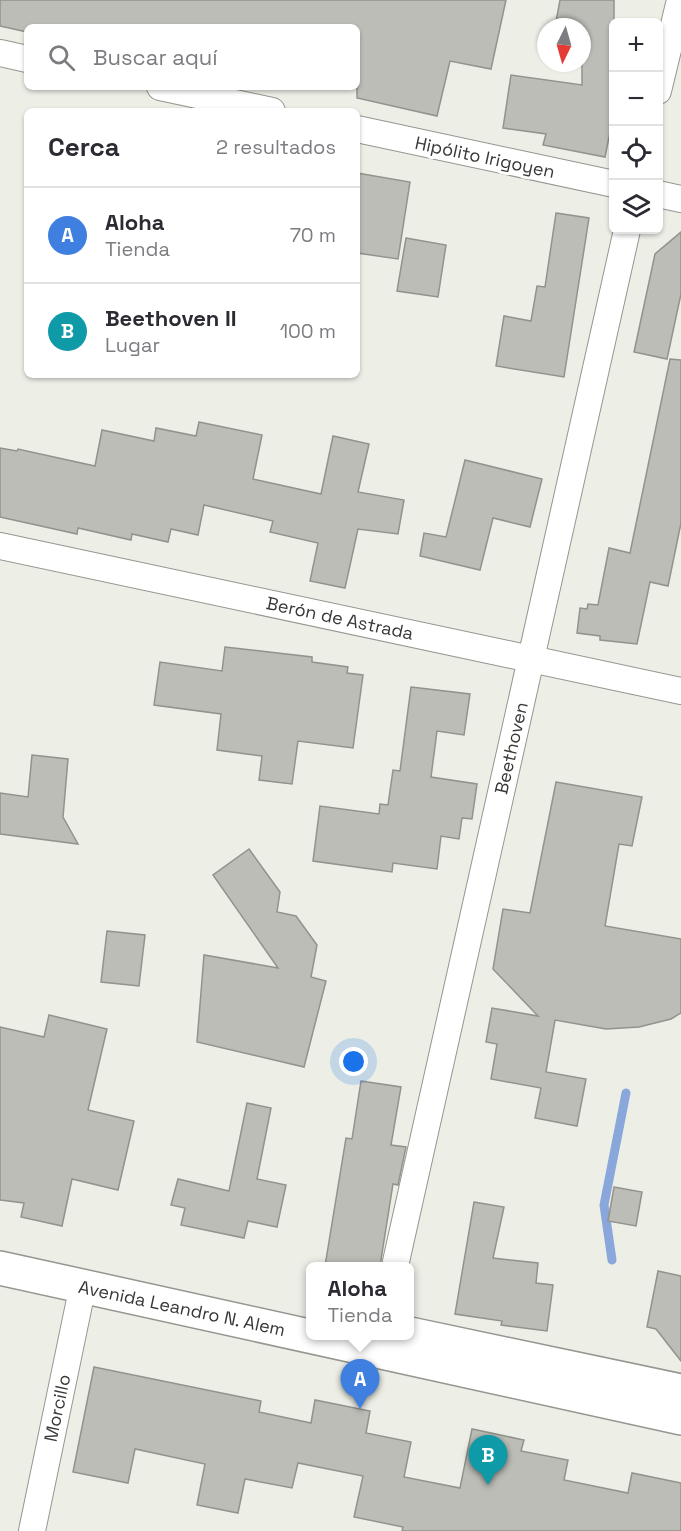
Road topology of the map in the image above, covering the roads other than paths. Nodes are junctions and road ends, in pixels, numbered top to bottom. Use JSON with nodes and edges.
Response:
{"nodes":[{"id":1,"x":680,"y":0,"type":"edge"},
{"id":2,"x":0,"y":53,"type":"edge"},
{"id":3,"x":24,"y":58,"type":"edge"},
{"id":4,"x":663,"y":72,"type":"edge"},
{"id":5,"x":174,"y":90,"type":"edge"},
{"id":6,"x":258,"y":108,"type":"edge"},
{"id":7,"x":360,"y":130,"type":"edge"},
{"id":8,"x":609,"y":183,"type":"edge"},
{"id":9,"x":663,"y":195,"type":"edge"},
{"id":10,"x":681,"y":199,"type":"edge"},
{"id":11,"x":626,"y":234,"type":"edge"},
{"id":12,"x":0,"y":546,"type":"edge"},
{"id":13,"x":531,"y":659,"type":"junction"},
{"id":14,"x":681,"y":691,"type":"edge"},
{"id":15,"x":0,"y":1246,"type":"edge"},
{"id":16,"x":396,"y":1262,"type":"edge"},
{"id":17,"x":0,"y":1268,"type":"edge"},
{"id":18,"x":83,"y":1286,"type":"junction"},
{"id":19,"x":306,"y":1311,"type":"edge"},
{"id":20,"x":306,"y":1335,"type":"edge"},
{"id":21,"x":414,"y":1335,"type":"edge"},
{"id":22,"x":328,"y":1340,"type":"edge"},
{"id":23,"x":681,"y":1391,"type":"edge"},
{"id":24,"x":681,"y":1418,"type":"edge"},
{"id":25,"x":32,"y":1531,"type":"edge"}],
"edges":[{"from":1,"to":4,"type":"street"},
{"from":2,"to":3,"type":"street"},
{"from":5,"to":6,"type":"street"},
{"from":7,"to":8,"type":"street","name":"Hipólito Irigoyen"},
{"from":9,"to":10,"type":"street"},
{"from":11,"to":13,"type":"street","name":"Beethoven"},
{"from":12,"to":13,"type":"street","name":"Berón de Astrada"},
{"from":13,"to":14,"type":"street","name":"Berón de Astrada"},
{"from":13,"to":16,"type":"street","name":"Beethoven"},
{"from":15,"to":19,"type":"main road","name":"Avenida Leandro N. Alem"},
{"from":17,"to":18,"type":"main road","name":"Avenida Leandro N. Alem"},
{"from":18,"to":20,"type":"main road","name":"Avenida Leandro N. Alem"},
{"from":18,"to":25,"type":"street","name":"Morcillo"},
{"from":21,"to":23,"type":"main road"},
{"from":22,"to":24,"type":"main road","name":"Avenida Leandro N. Alem"}]}
